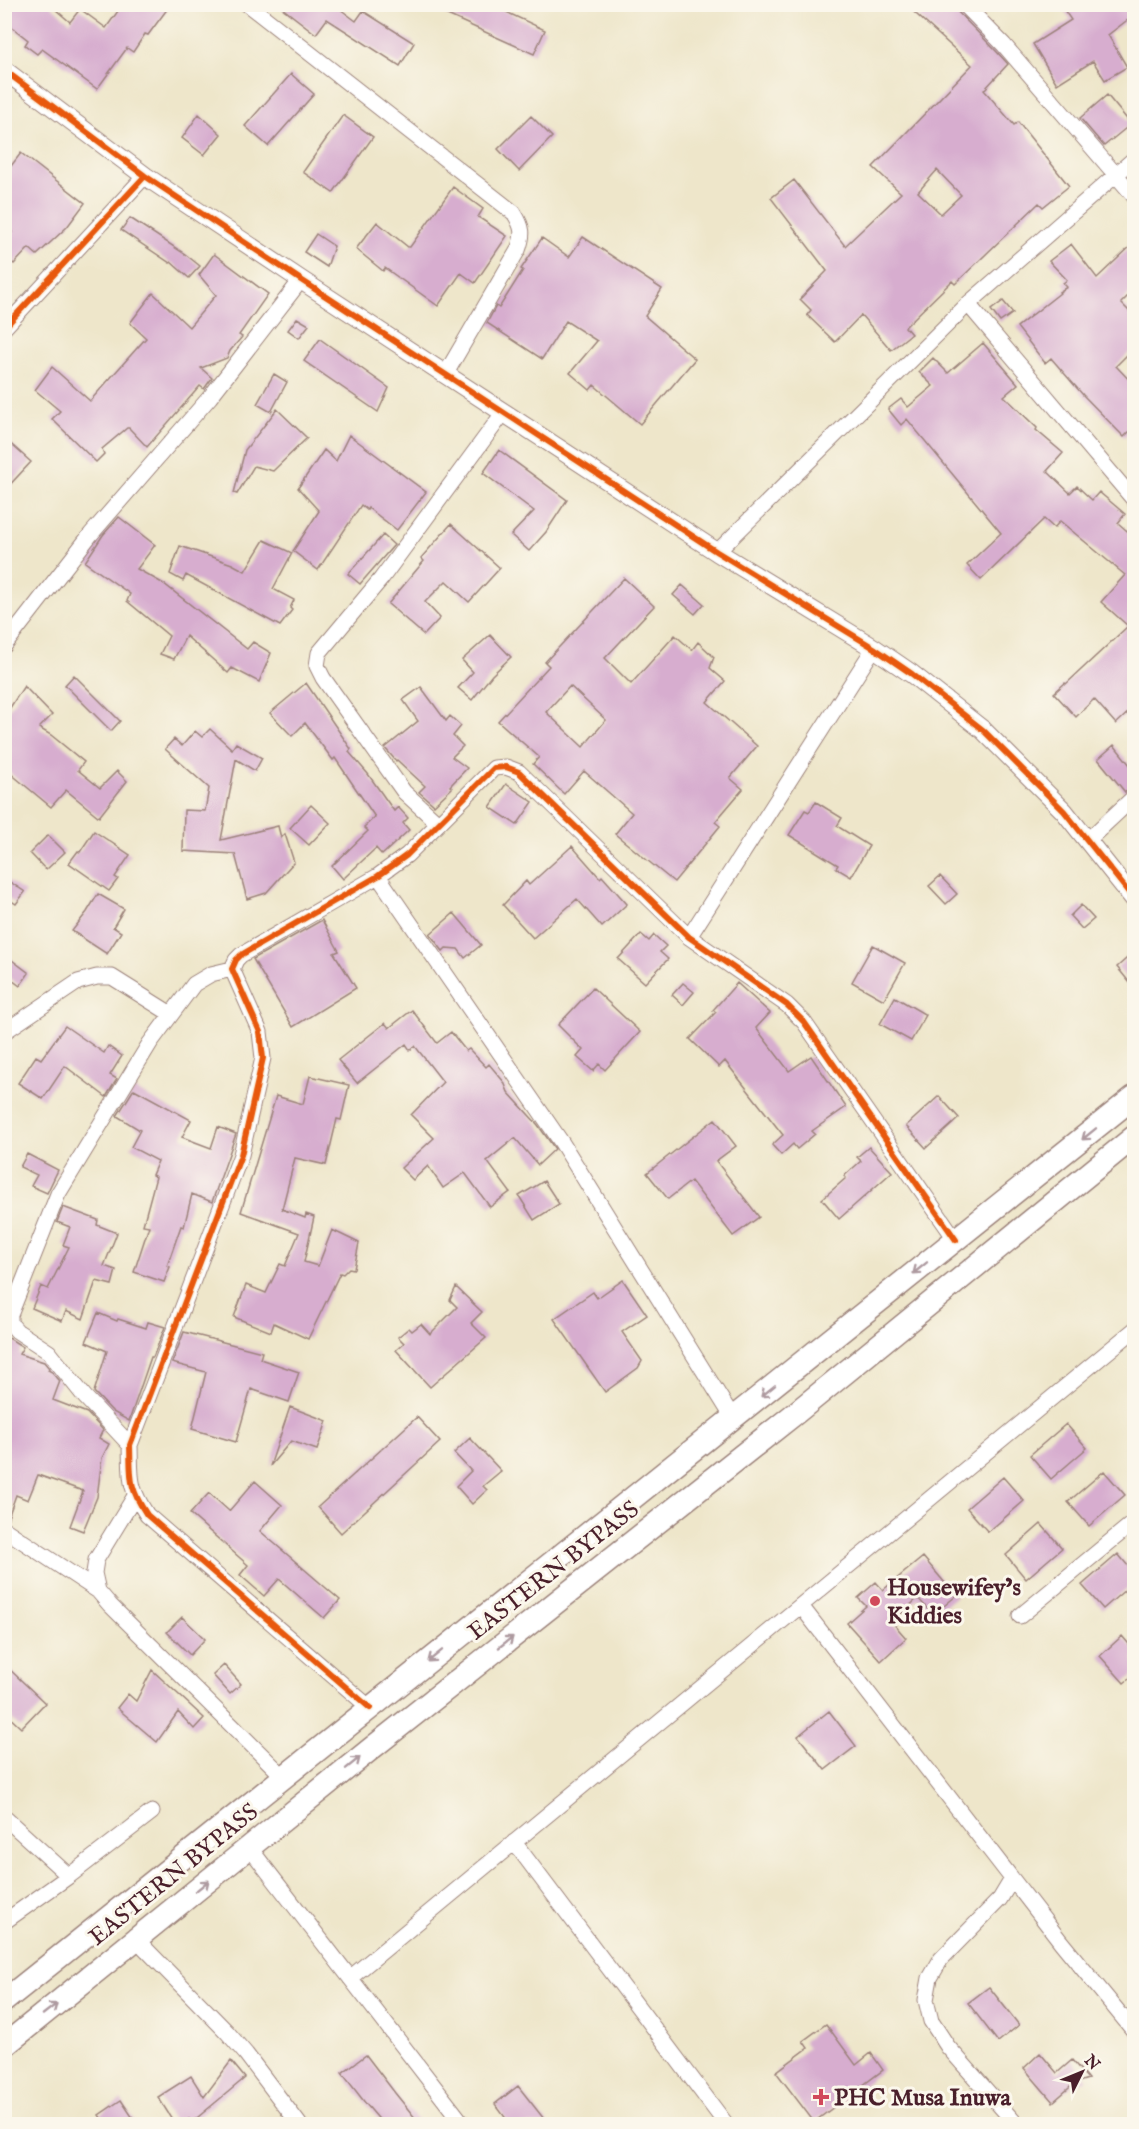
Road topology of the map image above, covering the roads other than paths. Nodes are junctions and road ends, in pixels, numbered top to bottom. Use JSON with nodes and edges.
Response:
{"nodes":[{"id":1,"x":247,"y":4,"type":"edge"},
{"id":2,"x":964,"y":4,"type":"edge"},
{"id":3,"x":4,"y":69,"type":"edge"},
{"id":4,"x":1134,"y":159,"type":"edge"},
{"id":5,"x":1117,"y":174,"type":"junction"},
{"id":6,"x":145,"y":176,"type":"junction"},
{"id":7,"x":1134,"y":196,"type":"edge"},
{"id":8,"x":301,"y":280,"type":"junction"},
{"id":9,"x":968,"y":304,"type":"junction"},
{"id":10,"x":4,"y":328,"type":"edge"},
{"id":11,"x":445,"y":375,"type":"junction"},
{"id":12,"x":504,"y":412,"type":"junction"},
{"id":13,"x":1134,"y":500,"type":"edge"},
{"id":14,"x":717,"y":552,"type":"junction"},
{"id":15,"x":4,"y":646,"type":"edge"},
{"id":16,"x":874,"y":648,"type":"junction"},
{"id":17,"x":1134,"y":797,"type":"edge"},
{"id":18,"x":438,"y":823,"type":"junction"},
{"id":19,"x":1088,"y":840,"type":"junction"},
{"id":20,"x":378,"y":876,"type":"junction"},
{"id":21,"x":1134,"y":899,"type":"edge"},
{"id":22,"x":689,"y":937,"type":"junction"},
{"id":23,"x":232,"y":969,"type":"junction"},
{"id":24,"x":171,"y":1014,"type":"junction"},
{"id":25,"x":4,"y":1032,"type":"edge"},
{"id":26,"x":1134,"y":1097,"type":"edge"},
{"id":27,"x":1134,"y":1137,"type":"edge"},
{"id":28,"x":956,"y":1240,"type":"junction"},
{"id":29,"x":7,"y":1314,"type":"edge"},
{"id":30,"x":1134,"y":1330,"type":"edge"},
{"id":31,"x":733,"y":1418,"type":"junction"},
{"id":32,"x":130,"y":1445,"type":"junction"},
{"id":33,"x":135,"y":1496,"type":"junction"},
{"id":34,"x":1134,"y":1522,"type":"edge"},
{"id":35,"x":4,"y":1529,"type":"edge"},
{"id":36,"x":98,"y":1592,"type":"junction"},
{"id":37,"x":801,"y":1606,"type":"junction"},
{"id":38,"x":1020,"y":1616,"type":"dead end"},
{"id":39,"x":370,"y":1708,"type":"junction"},
{"id":40,"x":284,"y":1777,"type":"junction"},
{"id":41,"x":152,"y":1812,"type":"dead end"},
{"id":42,"x":4,"y":1817,"type":"edge"},
{"id":43,"x":514,"y":1842,"type":"junction"},
{"id":44,"x":249,"y":1847,"type":"junction"},
{"id":45,"x":69,"y":1876,"type":"junction"},
{"id":46,"x":1012,"y":1879,"type":"junction"},
{"id":47,"x":4,"y":1922,"type":"edge"},
{"id":48,"x":136,"y":1939,"type":"junction"},
{"id":49,"x":350,"y":1978,"type":"junction"},
{"id":50,"x":4,"y":2001,"type":"edge"},
{"id":51,"x":1134,"y":2031,"type":"edge"},
{"id":52,"x":4,"y":2046,"type":"edge"},
{"id":53,"x":299,"y":2124,"type":"edge"},
{"id":54,"x":463,"y":2124,"type":"edge"},
{"id":55,"x":726,"y":2124,"type":"edge"},
{"id":56,"x":1016,"y":2124,"type":"edge"}],
"edges":[{"from":1,"to":11,"type":"street"},
{"from":2,"to":5,"type":"street"},
{"from":3,"to":6,"type":"street"},
{"from":4,"to":5,"type":"street"},
{"from":5,"to":7,"type":"street"},
{"from":5,"to":9,"type":"street"},
{"from":6,"to":8,"type":"street"},
{"from":6,"to":10,"type":"street"},
{"from":8,"to":11,"type":"street"},
{"from":8,"to":15,"type":"street"},
{"from":9,"to":13,"type":"street"},
{"from":9,"to":14,"type":"street"},
{"from":11,"to":12,"type":"street"},
{"from":12,"to":14,"type":"street"},
{"from":12,"to":18,"type":"street"},
{"from":14,"to":16,"type":"street"},
{"from":16,"to":19,"type":"street"},
{"from":16,"to":22,"type":"street"},
{"from":17,"to":19,"type":"street"},
{"from":18,"to":20,"type":"street"},
{"from":18,"to":22,"type":"street"},
{"from":19,"to":21,"type":"street"},
{"from":20,"to":23,"type":"street"},
{"from":20,"to":31,"type":"street"},
{"from":22,"to":28,"type":"street"},
{"from":23,"to":24,"type":"street"},
{"from":23,"to":32,"type":"street"},
{"from":24,"to":25,"type":"street"},
{"from":24,"to":29,"type":"street"},
{"from":26,"to":28,"type":"main road","name":"EASTERN BYPASS","one_way":true},
{"from":44,"to":27,"type":"main road","name":"EASTERN BYPASS","one_way":true},
{"from":28,"to":31,"type":"main road","name":"EASTERN BYPASS","one_way":true},
{"from":29,"to":32,"type":"street"},
{"from":30,"to":37,"type":"street"},
{"from":31,"to":39,"type":"main road","name":"EASTERN BYPASS","one_way":true},
{"from":32,"to":33,"type":"street"},
{"from":33,"to":36,"type":"street"},
{"from":33,"to":39,"type":"street"},
{"from":34,"to":38,"type":"street"},
{"from":35,"to":36,"type":"street"},
{"from":36,"to":40,"type":"street"},
{"from":37,"to":43,"type":"street"},
{"from":37,"to":46,"type":"street"},
{"from":39,"to":40,"type":"main road","name":"EASTERN BYPASS"},
{"from":40,"to":50,"type":"main road","name":"EASTERN BYPASS"},
{"from":41,"to":45,"type":"street"},
{"from":42,"to":45,"type":"street"},
{"from":43,"to":49,"type":"street"},
{"from":43,"to":55,"type":"street"},
{"from":48,"to":44,"type":"main road","name":"EASTERN BYPASS","one_way":true},
{"from":44,"to":49,"type":"street"},
{"from":45,"to":47,"type":"street"},
{"from":46,"to":51,"type":"street"},
{"from":46,"to":56,"type":"street"},
{"from":52,"to":48,"type":"main road","name":"EASTERN BYPASS","one_way":true},
{"from":48,"to":53,"type":"street"},
{"from":49,"to":54,"type":"street"}]}
